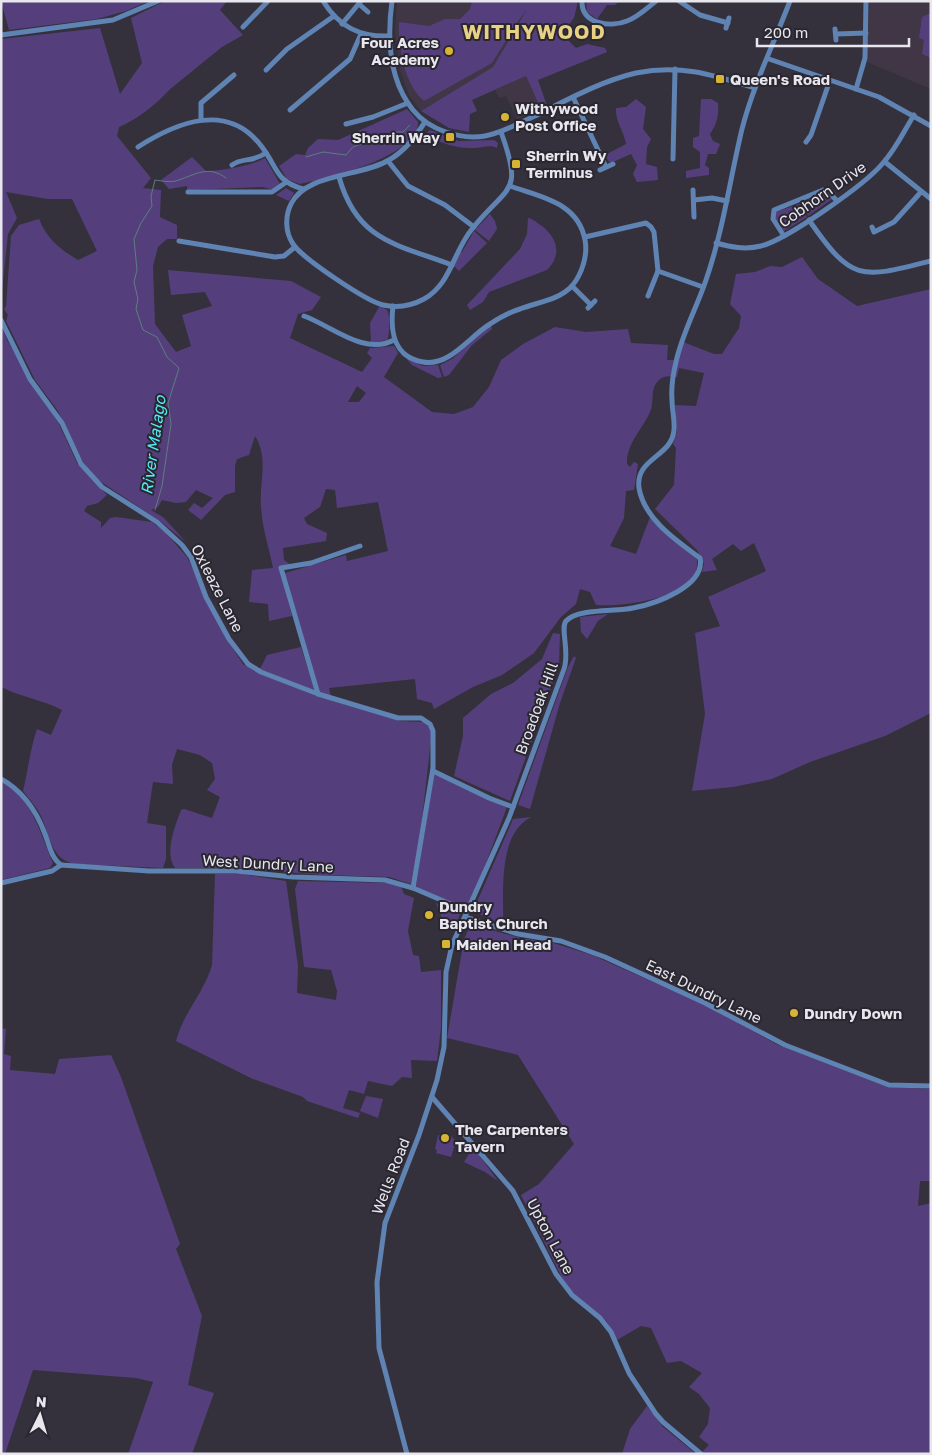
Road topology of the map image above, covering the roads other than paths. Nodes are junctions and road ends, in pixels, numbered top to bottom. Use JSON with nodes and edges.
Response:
{"nodes":[{"id":1,"x":158,"y":1,"type":"edge"},
{"id":2,"x":268,"y":1,"type":"edge"},
{"id":3,"x":323,"y":1,"type":"edge"},
{"id":4,"x":392,"y":1,"type":"edge"},
{"id":5,"x":582,"y":1,"type":"edge"},
{"id":6,"x":656,"y":1,"type":"edge"},
{"id":7,"x":680,"y":1,"type":"edge"},
{"id":8,"x":790,"y":1,"type":"edge"},
{"id":9,"x":866,"y":1,"type":"edge"},
{"id":10,"x":360,"y":3,"type":"edge"},
{"id":11,"x":368,"y":12,"type":"dead end"},
{"id":12,"x":334,"y":16,"type":"junction"},
{"id":13,"x":728,"y":23,"type":"dead end"},
{"id":14,"x":342,"y":24,"type":"junction"},
{"id":15,"x":243,"y":27,"type":"dead end"},
{"id":16,"x":361,"y":34,"type":"junction"},
{"id":17,"x":836,"y":34,"type":"dead end"},
{"id":18,"x":866,"y":34,"type":"junction"},
{"id":19,"x":1,"y":35,"type":"edge"},
{"id":20,"x":389,"y":36,"type":"junction"},
{"id":21,"x":769,"y":59,"type":"junction"},
{"id":22,"x":675,"y":69,"type":"junction"},
{"id":23,"x":266,"y":70,"type":"dead end"},
{"id":24,"x":234,"y":75,"type":"dead end"},
{"id":25,"x":830,"y":80,"type":"junction"},
{"id":26,"x":755,"y":88,"type":"junction"},
{"id":27,"x":856,"y":89,"type":"junction"},
{"id":28,"x":574,"y":97,"type":"junction"},
{"id":29,"x":408,"y":103,"type":"junction"},
{"id":30,"x":290,"y":110,"type":"dead end"},
{"id":31,"x":914,"y":115,"type":"junction"},
{"id":32,"x":201,"y":120,"type":"junction"},
{"id":33,"x":425,"y":122,"type":"junction"},
{"id":34,"x":346,"y":124,"type":"dead end"},
{"id":35,"x":931,"y":126,"type":"edge"},
{"id":36,"x":501,"y":132,"type":"junction"},
{"id":37,"x":806,"y":142,"type":"dead end"},
{"id":38,"x":138,"y":147,"type":"dead end"},
{"id":39,"x":266,"y":153,"type":"junction"},
{"id":40,"x":674,"y":159,"type":"dead end"},
{"id":41,"x":388,"y":161,"type":"junction"},
{"id":42,"x":885,"y":162,"type":"junction"},
{"id":43,"x":613,"y":164,"type":"dead end"},
{"id":44,"x":232,"y":165,"type":"dead end"},
{"id":45,"x":606,"y":167,"type":"junction"},
{"id":46,"x":600,"y":170,"type":"dead end"},
{"id":47,"x":339,"y":177,"type":"junction"},
{"id":48,"x":285,"y":183,"type":"junction"},
{"id":49,"x":510,"y":186,"type":"junction"},
{"id":50,"x":303,"y":189,"type":"junction"},
{"id":51,"x":693,"y":190,"type":"dead end"},
{"id":52,"x":188,"y":192,"type":"dead end"},
{"id":53,"x":921,"y":192,"type":"junction"},
{"id":54,"x":931,"y":199,"type":"edge"},
{"id":55,"x":694,"y":200,"type":"junction"},
{"id":56,"x":727,"y":200,"type":"junction"},
{"id":57,"x":836,"y":201,"type":"junction"},
{"id":58,"x":694,"y":217,"type":"dead end"},
{"id":59,"x":809,"y":220,"type":"junction"},
{"id":60,"x":474,"y":227,"type":"junction"},
{"id":61,"x":874,"y":232,"type":"dead end"},
{"id":62,"x":784,"y":236,"type":"junction"},
{"id":63,"x":585,"y":237,"type":"junction"},
{"id":64,"x":181,"y":243,"type":"dead end"},
{"id":65,"x":716,"y":243,"type":"junction"},
{"id":66,"x":295,"y":247,"type":"junction"},
{"id":67,"x":931,"y":261,"type":"edge"},
{"id":68,"x":452,"y":265,"type":"junction"},
{"id":69,"x":658,"y":271,"type":"junction"},
{"id":70,"x":572,"y":286,"type":"junction"},
{"id":71,"x":703,"y":287,"type":"junction"},
{"id":72,"x":648,"y":296,"type":"dead end"},
{"id":73,"x":591,"y":305,"type":"dead end"},
{"id":74,"x":392,"y":306,"type":"junction"},
{"id":75,"x":304,"y":316,"type":"dead end"},
{"id":76,"x":312,"y":318,"type":"junction"},
{"id":77,"x":1,"y":320,"type":"edge"},
{"id":78,"x":308,"y":325,"type":"dead end"},
{"id":79,"x":394,"y":340,"type":"junction"},
{"id":80,"x":360,"y":546,"type":"dead end"},
{"id":81,"x":318,"y":694,"type":"junction"},
{"id":82,"x":433,"y":771,"type":"junction"},
{"id":83,"x":1,"y":778,"type":"edge"},
{"id":84,"x":513,"y":807,"type":"junction"},
{"id":85,"x":61,"y":865,"type":"junction"},
{"id":86,"x":1,"y":884,"type":"edge"},
{"id":87,"x":413,"y":888,"type":"junction"},
{"id":88,"x":466,"y":914,"type":"junction"},
{"id":89,"x":931,"y":1086,"type":"edge"},
{"id":90,"x":432,"y":1097,"type":"junction"},
{"id":91,"x":407,"y":1454,"type":"edge"},
{"id":92,"x":701,"y":1454,"type":"edge"}],
"edges":[{"from":1,"to":19,"type":"street"},
{"from":2,"to":15,"type":"street"},
{"from":3,"to":12,"type":"street"},
{"from":4,"to":20,"type":"street"},
{"from":5,"to":6,"type":"street"},
{"from":7,"to":13,"type":"street"},
{"from":8,"to":21,"type":"street"},
{"from":9,"to":18,"type":"street"},
{"from":10,"to":11,"type":"street"},
{"from":10,"to":14,"type":"street"},
{"from":12,"to":14,"type":"street"},
{"from":12,"to":23,"type":"street"},
{"from":14,"to":16,"type":"street"},
{"from":16,"to":20,"type":"street"},
{"from":16,"to":30,"type":"street"},
{"from":17,"to":18,"type":"street"},
{"from":18,"to":27,"type":"street"},
{"from":20,"to":29,"type":"street"},
{"from":21,"to":25,"type":"street"},
{"from":21,"to":26,"type":"street"},
{"from":22,"to":26,"type":"street"},
{"from":22,"to":28,"type":"street"},
{"from":22,"to":40,"type":"street"},
{"from":24,"to":32,"type":"street"},
{"from":25,"to":27,"type":"street"},
{"from":25,"to":37,"type":"street"},
{"from":26,"to":56,"type":"street"},
{"from":27,"to":31,"type":"street"},
{"from":28,"to":36,"type":"street"},
{"from":28,"to":45,"type":"street"},
{"from":29,"to":33,"type":"street"},
{"from":29,"to":34,"type":"street"},
{"from":31,"to":35,"type":"street"},
{"from":31,"to":42,"type":"street","name":"Cobhorn Drive"},
{"from":32,"to":38,"type":"street"},
{"from":32,"to":39,"type":"street"},
{"from":33,"to":36,"type":"street"},
{"from":33,"to":41,"type":"street"},
{"from":36,"to":49,"type":"street"},
{"from":39,"to":44,"type":"street"},
{"from":39,"to":48,"type":"street"},
{"from":41,"to":47,"type":"street"},
{"from":41,"to":60,"type":"street"},
{"from":42,"to":53,"type":"street"},
{"from":42,"to":57,"type":"street","name":"Cobhorn Drive"},
{"from":43,"to":45,"type":"street"},
{"from":45,"to":46,"type":"street"},
{"from":47,"to":50,"type":"street"},
{"from":47,"to":68,"type":"street"},
{"from":48,"to":50,"type":"street"},
{"from":48,"to":52,"type":"street"},
{"from":49,"to":60,"type":"street"},
{"from":49,"to":63,"type":"street"},
{"from":50,"to":66,"type":"street"},
{"from":51,"to":55,"type":"street"},
{"from":53,"to":54,"type":"street"},
{"from":53,"to":61,"type":"street"},
{"from":55,"to":56,"type":"street"},
{"from":55,"to":58,"type":"street"},
{"from":56,"to":65,"type":"street"},
{"from":57,"to":59,"type":"street","name":"Cobhorn Drive"},
{"from":57,"to":62,"type":"street"},
{"from":59,"to":62,"type":"street","name":"Cobhorn Drive"},
{"from":59,"to":67,"type":"street"},
{"from":60,"to":68,"type":"street"},
{"from":62,"to":65,"type":"street","name":"Cobhorn Drive"},
{"from":63,"to":69,"type":"street"},
{"from":63,"to":70,"type":"street"},
{"from":64,"to":66,"type":"street"},
{"from":65,"to":71,"type":"street"},
{"from":66,"to":74,"type":"street"},
{"from":68,"to":74,"type":"street"},
{"from":69,"to":71,"type":"street"},
{"from":69,"to":72,"type":"street"},
{"from":70,"to":73,"type":"street"},
{"from":70,"to":79,"type":"street"},
{"from":71,"to":84,"type":"street","name":"Broadoak Hill"},
{"from":74,"to":79,"type":"street"},
{"from":75,"to":76,"type":"street"},
{"from":76,"to":78,"type":"street"},
{"from":76,"to":79,"type":"street"},
{"from":77,"to":81,"type":"street","name":"Oxleaze Lane"},
{"from":80,"to":81,"type":"street"},
{"from":81,"to":82,"type":"street","name":"Oxleaze Lane"},
{"from":82,"to":84,"type":"street"},
{"from":82,"to":87,"type":"street","name":"Oxleaze Lane"},
{"from":83,"to":85,"type":"street"},
{"from":84,"to":88,"type":"street","name":"Broadoak Hill"},
{"from":85,"to":86,"type":"street"},
{"from":85,"to":87,"type":"street","name":"West Dundry Lane"},
{"from":87,"to":88,"type":"street","name":"West Dundry Lane"},
{"from":88,"to":89,"type":"street","name":"East Dundry Lane"},
{"from":88,"to":90,"type":"street","name":"Wells Road"},
{"from":90,"to":91,"type":"street","name":"Wells Road"},
{"from":90,"to":92,"type":"street","name":"Upton Lane"}]}
